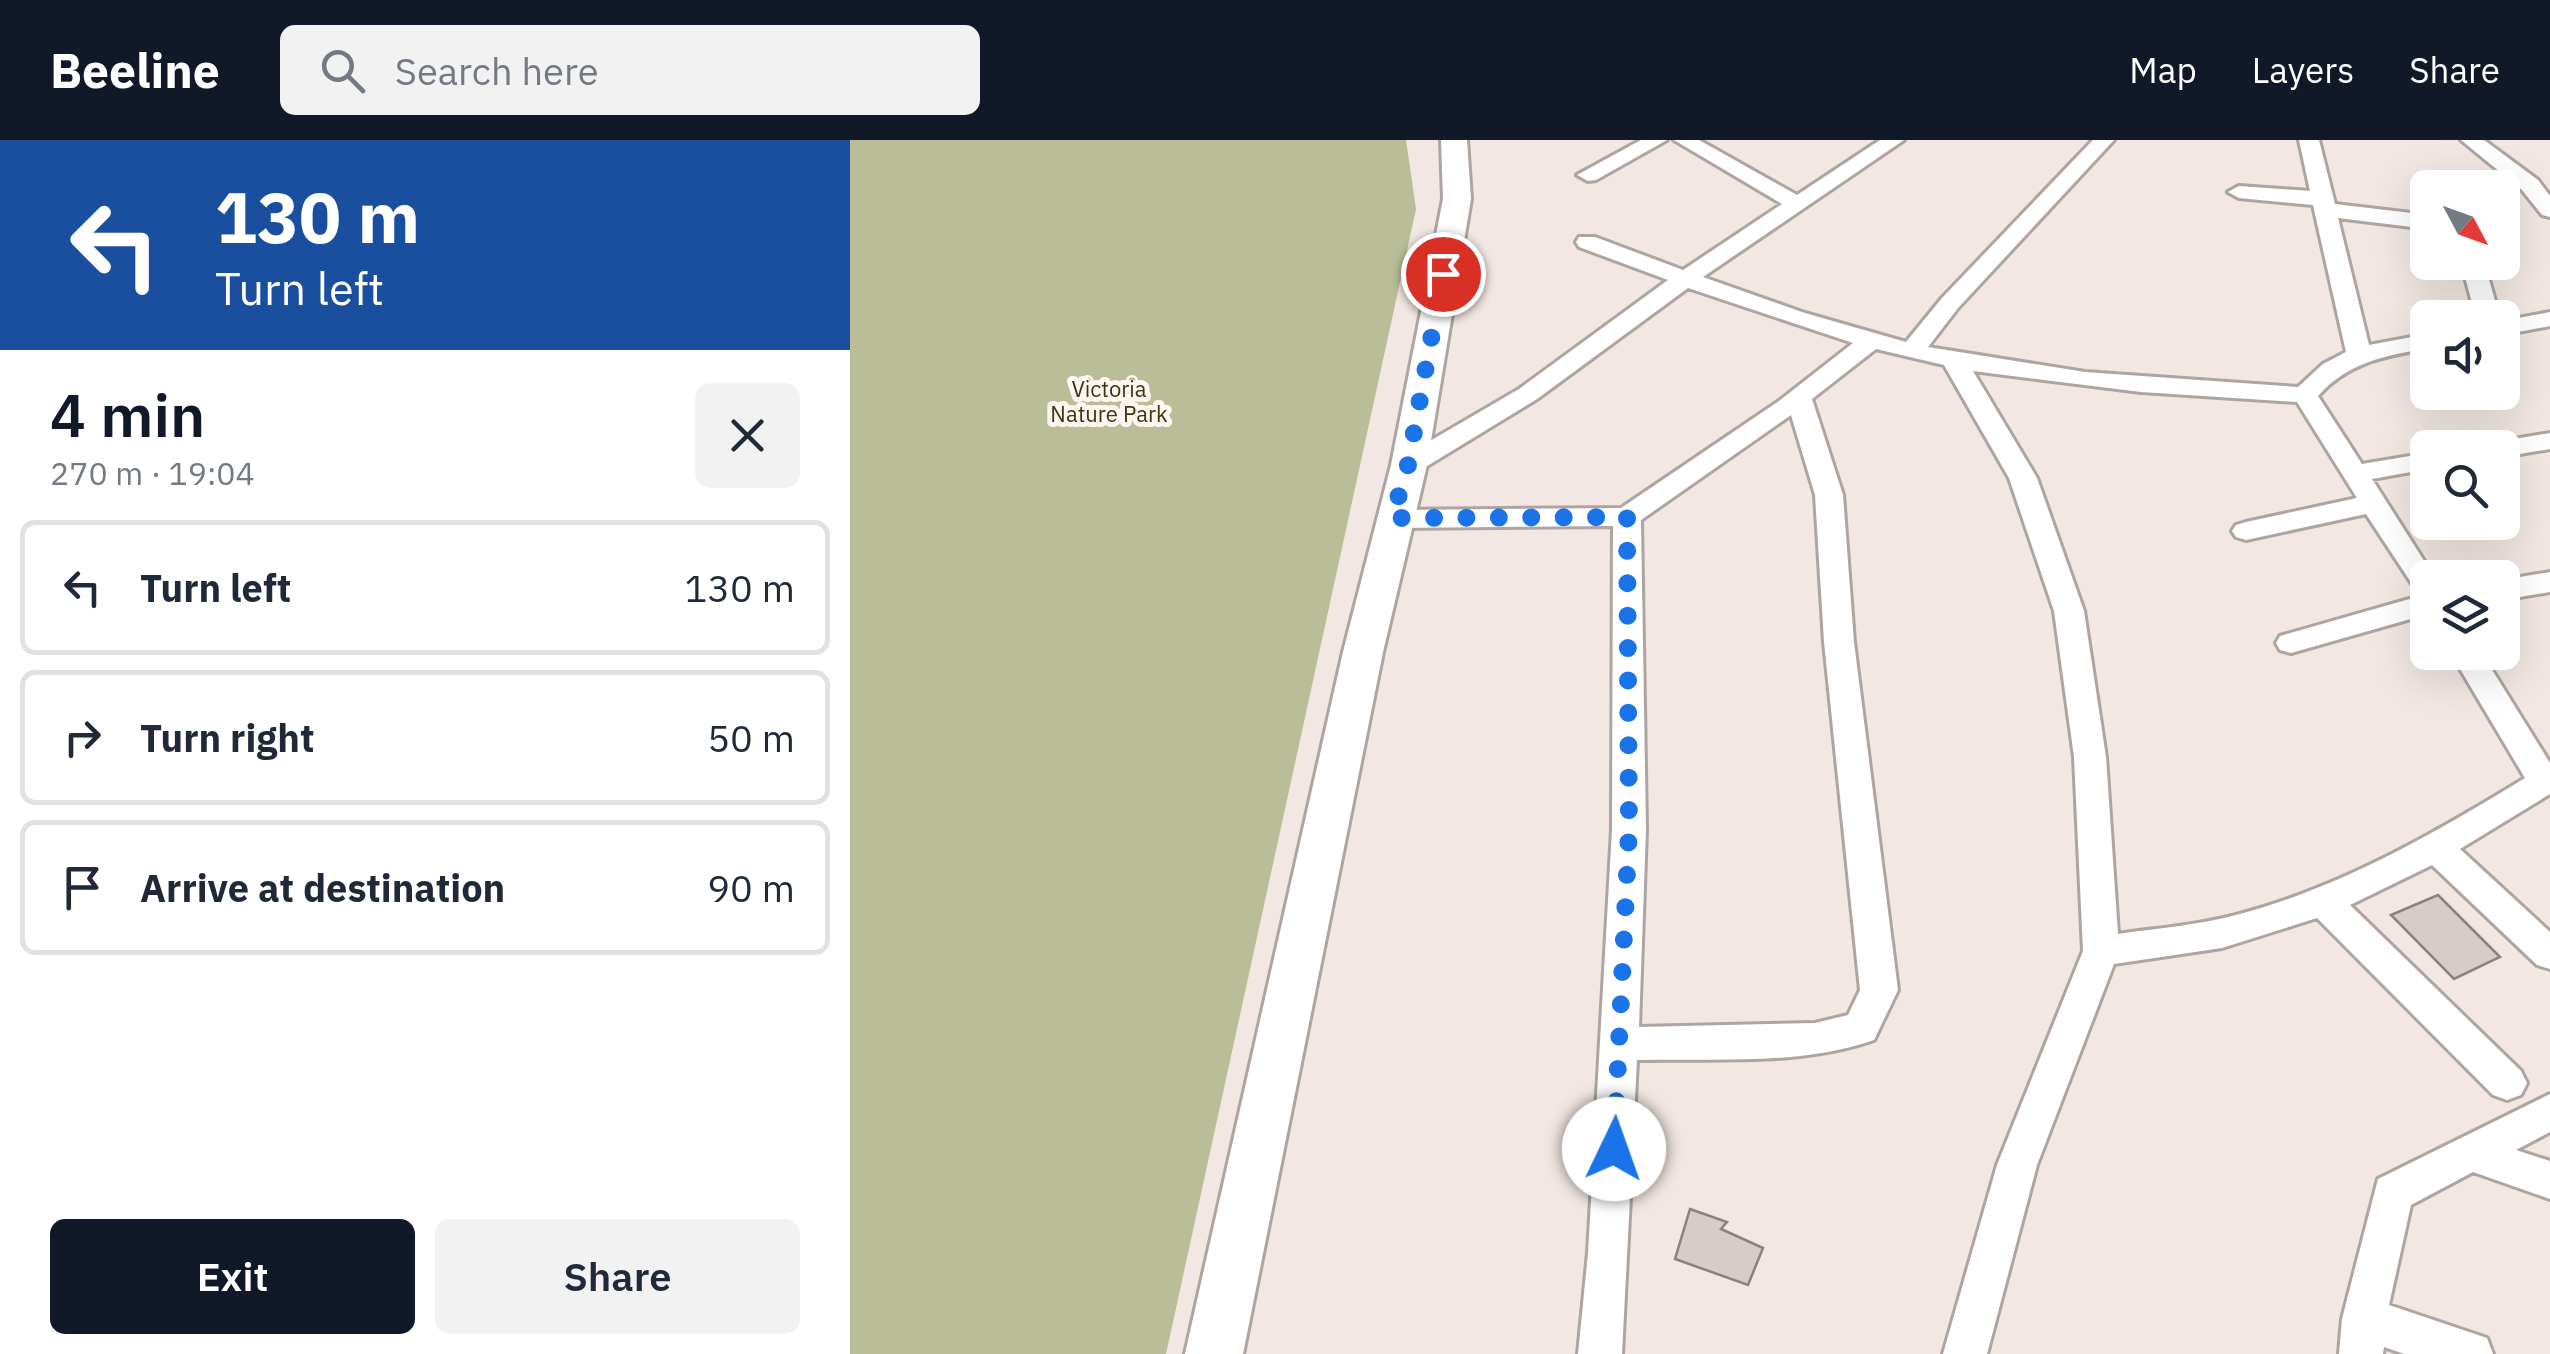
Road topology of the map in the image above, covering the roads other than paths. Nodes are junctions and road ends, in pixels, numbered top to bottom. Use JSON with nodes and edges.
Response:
{"nodes":[{"id":1,"x":1454,"y":140,"type":"edge"},
{"id":2,"x":1656,"y":140,"type":"edge"},
{"id":3,"x":1684,"y":140,"type":"edge"},
{"id":4,"x":1894,"y":140,"type":"edge"},
{"id":5,"x":2104,"y":140,"type":"edge"},
{"id":6,"x":2309,"y":140,"type":"edge"},
{"id":7,"x":2472,"y":140,"type":"edge"},
{"id":8,"x":1588,"y":176,"type":"dead end"},
{"id":9,"x":2240,"y":192,"type":"dead end"},
{"id":10,"x":1798,"y":204,"type":"junction"},
{"id":11,"x":2326,"y":204,"type":"junction"},
{"id":12,"x":2550,"y":210,"type":"edge"},
{"id":13,"x":2410,"y":219,"type":"edge"},
{"id":14,"x":1587,"y":242,"type":"dead end"},
{"id":15,"x":1686,"y":278,"type":"junction"},
{"id":16,"x":2550,"y":319,"type":"edge"},
{"id":17,"x":2520,"y":325,"type":"edge"},
{"id":18,"x":1871,"y":341,"type":"junction"},
{"id":19,"x":2410,"y":344,"type":"edge"},
{"id":20,"x":1913,"y":349,"type":"junction"},
{"id":21,"x":2358,"y":353,"type":"junction"},
{"id":22,"x":1952,"y":357,"type":"junction"},
{"id":23,"x":2305,"y":395,"type":"junction"},
{"id":24,"x":1799,"y":398,"type":"junction"},
{"id":25,"x":2550,"y":442,"type":"edge"},
{"id":26,"x":2520,"y":446,"type":"edge"},
{"id":27,"x":2410,"y":464,"type":"edge"},
{"id":28,"x":1408,"y":465,"type":"junction"},
{"id":29,"x":2356,"y":473,"type":"junction"},
{"id":30,"x":2375,"y":503,"type":"junction"},
{"id":31,"x":1627,"y":517,"type":"junction"},
{"id":32,"x":1392,"y":518,"type":"junction"},
{"id":33,"x":2246,"y":531,"type":"dead end"},
{"id":34,"x":2411,"y":560,"type":"edge"},
{"id":35,"x":2550,"y":582,"type":"edge"},
{"id":36,"x":2520,"y":587,"type":"edge"},
{"id":37,"x":2410,"y":609,"type":"edge"},
{"id":38,"x":2290,"y":642,"type":"dead end"},
{"id":39,"x":2477,"y":670,"type":"edge"},
{"id":40,"x":2547,"y":779,"type":"edge"},
{"id":41,"x":2436,"y":848,"type":"junction"},
{"id":42,"x":2324,"y":902,"type":"junction"},
{"id":43,"x":2101,"y":951,"type":"junction"},
{"id":44,"x":2550,"y":954,"type":"edge"},
{"id":45,"x":1619,"y":1044,"type":"junction"},
{"id":46,"x":2506,"y":1083,"type":"dead end"},
{"id":47,"x":2550,"y":1112,"type":"edge"},
{"id":48,"x":2470,"y":1153,"type":"junction"},
{"id":49,"x":2550,"y":1180,"type":"edge"},
{"id":50,"x":2363,"y":1336,"type":"edge"},
{"id":51,"x":1214,"y":1354,"type":"edge"},
{"id":52,"x":1600,"y":1354,"type":"edge"},
{"id":53,"x":1965,"y":1354,"type":"edge"},
{"id":54,"x":2471,"y":1354,"type":"edge"}],
"edges":[{"from":1,"to":28,"type":"street"},
{"from":2,"to":8,"type":"street"},
{"from":3,"to":10,"type":"street"},
{"from":4,"to":10,"type":"street"},
{"from":5,"to":20,"type":"street"},
{"from":6,"to":11,"type":"street"},
{"from":7,"to":12,"type":"street"},
{"from":9,"to":11,"type":"street"},
{"from":10,"to":15,"type":"street"},
{"from":11,"to":13,"type":"street"},
{"from":11,"to":21,"type":"street"},
{"from":14,"to":15,"type":"street"},
{"from":15,"to":18,"type":"street"},
{"from":15,"to":28,"type":"street"},
{"from":16,"to":17,"type":"street"},
{"from":18,"to":20,"type":"street"},
{"from":18,"to":24,"type":"street"},
{"from":19,"to":21,"type":"street"},
{"from":20,"to":22,"type":"street"},
{"from":21,"to":23,"type":"street"},
{"from":22,"to":23,"type":"street"},
{"from":22,"to":43,"type":"street"},
{"from":23,"to":29,"type":"street"},
{"from":24,"to":31,"type":"street"},
{"from":24,"to":45,"type":"street"},
{"from":25,"to":26,"type":"street"},
{"from":27,"to":29,"type":"street"},
{"from":28,"to":32,"type":"street"},
{"from":29,"to":30,"type":"street"},
{"from":30,"to":33,"type":"street"},
{"from":30,"to":34,"type":"street"},
{"from":31,"to":32,"type":"street"},
{"from":31,"to":45,"type":"street"},
{"from":32,"to":51,"type":"street"},
{"from":35,"to":36,"type":"street"},
{"from":37,"to":38,"type":"street"},
{"from":39,"to":40,"type":"street"},
{"from":40,"to":41,"type":"street"},
{"from":41,"to":42,"type":"street"},
{"from":41,"to":44,"type":"street"},
{"from":42,"to":43,"type":"street"},
{"from":42,"to":46,"type":"street"},
{"from":43,"to":53,"type":"street"},
{"from":45,"to":52,"type":"street"},
{"from":47,"to":48,"type":"street"},
{"from":48,"to":49,"type":"street"},
{"from":48,"to":50,"type":"street"},
{"from":50,"to":54,"type":"street"}]}
